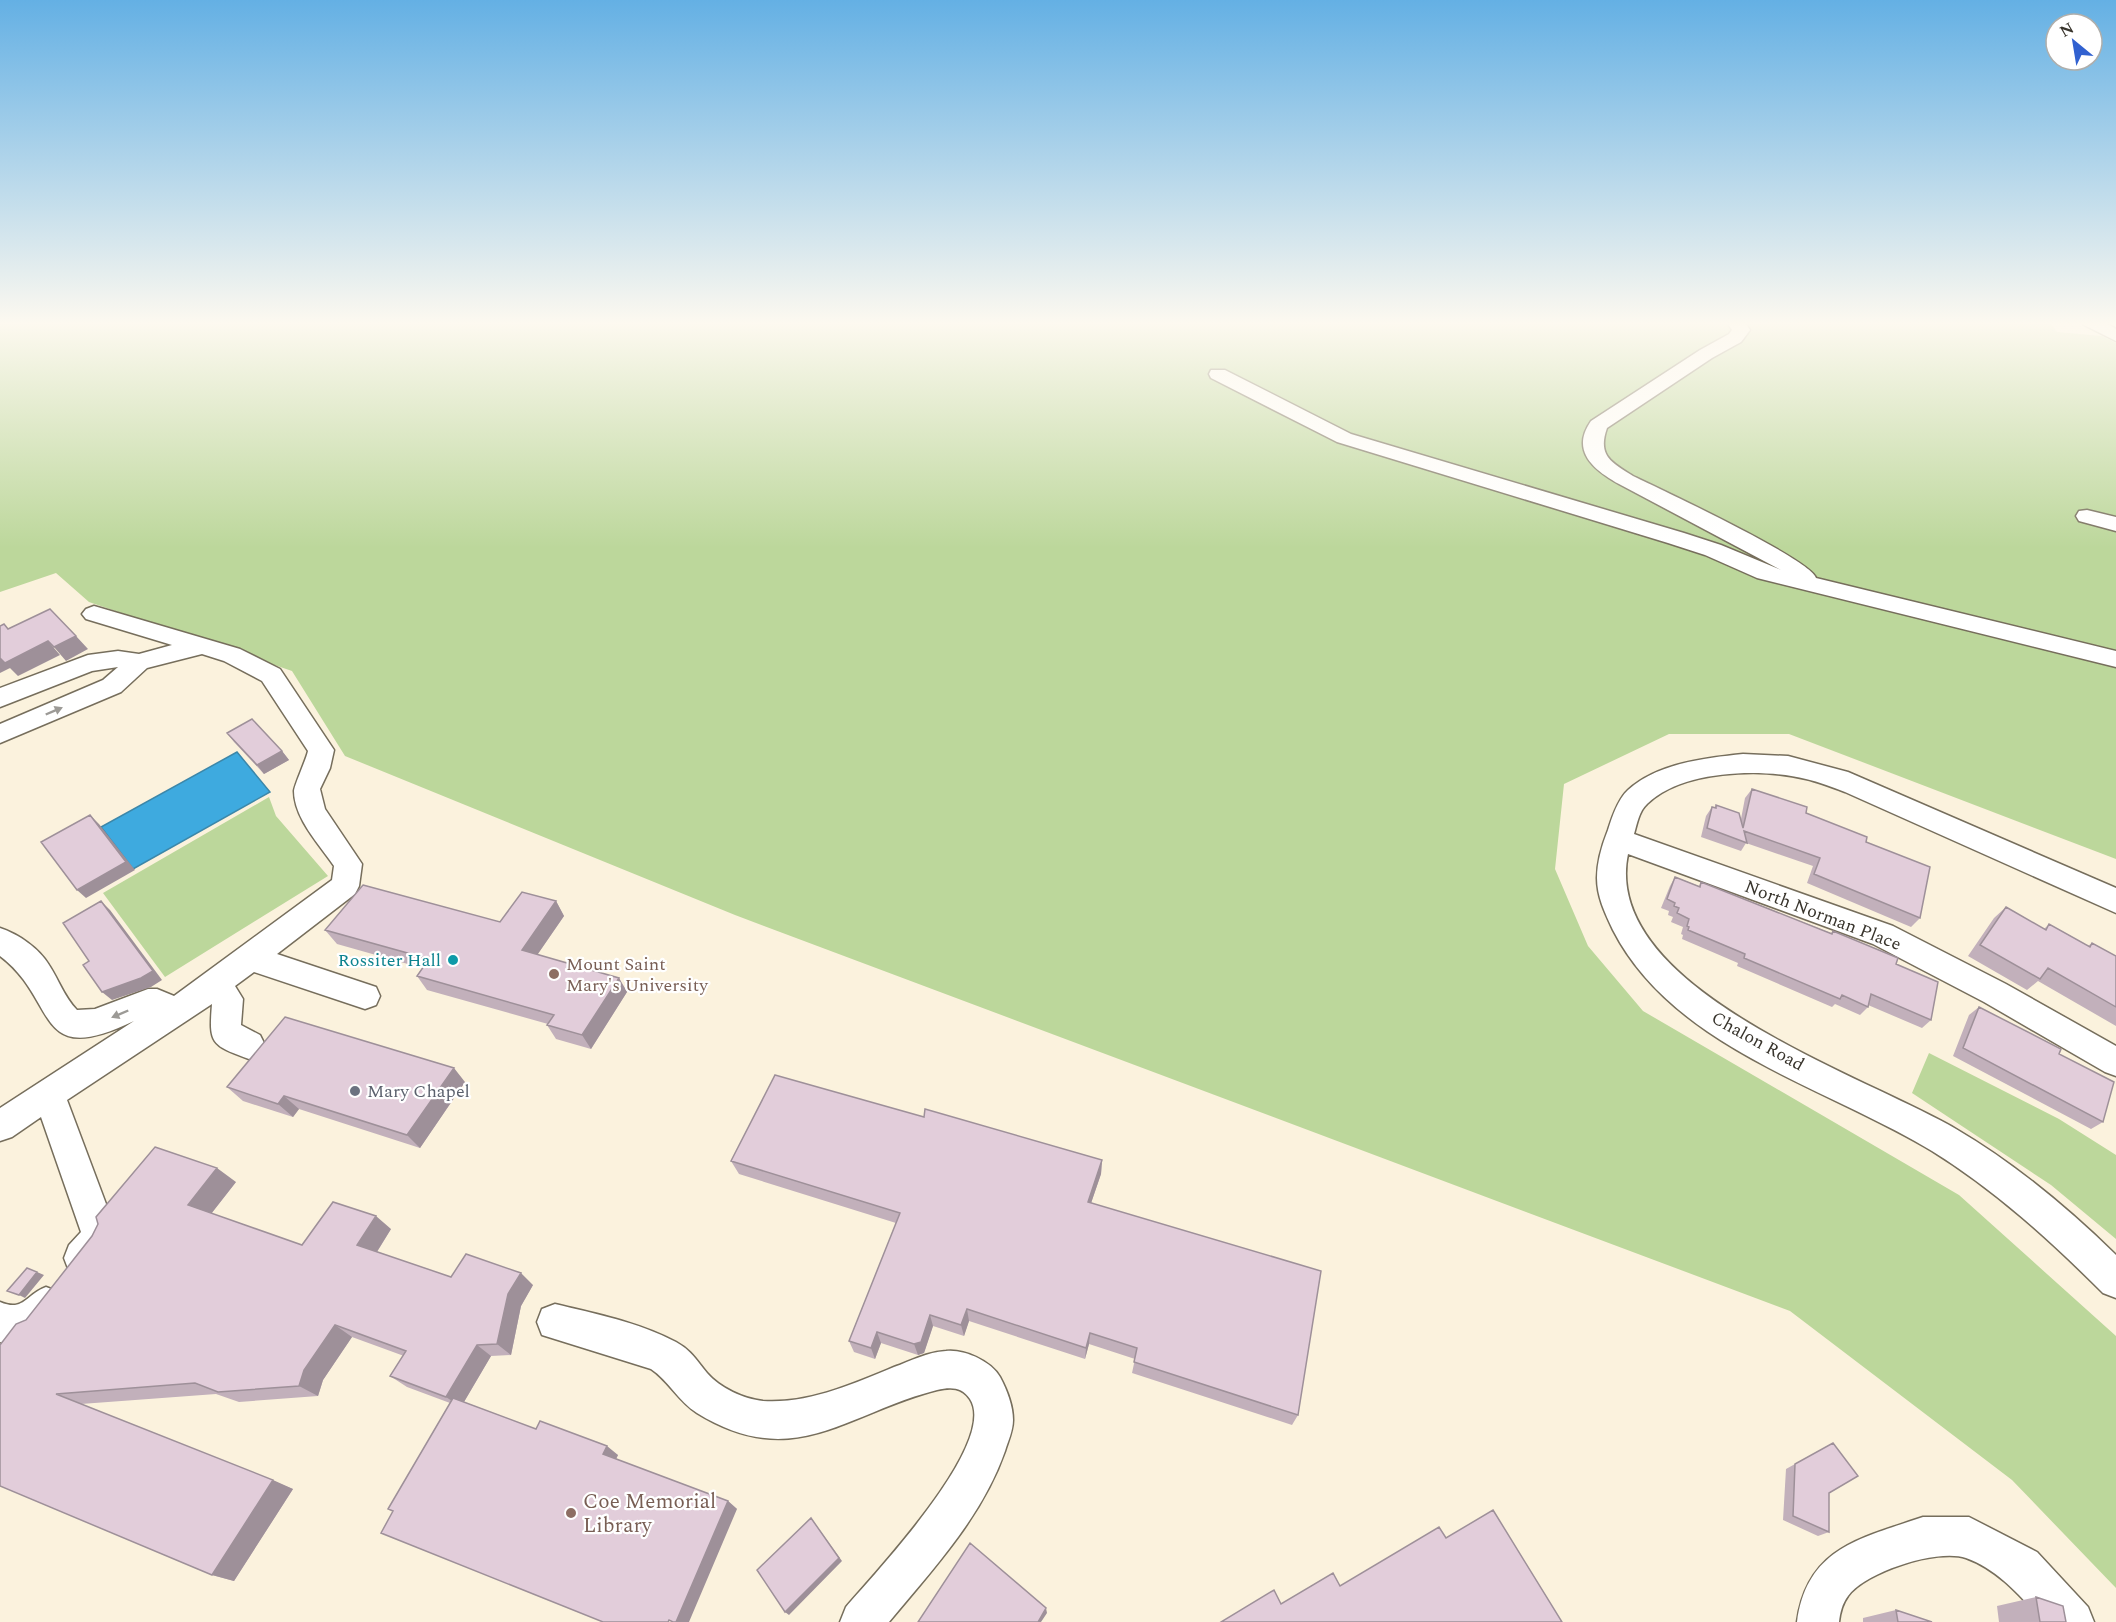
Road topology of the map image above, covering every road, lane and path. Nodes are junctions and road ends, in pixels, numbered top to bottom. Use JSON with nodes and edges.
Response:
{"nodes":[{"id":1,"x":1263,"y":397,"type":"edge"},
{"id":2,"x":1641,"y":397,"type":"edge"},
{"id":3,"x":2087,"y":516,"type":"dead end"},
{"id":4,"x":2116,"y":525,"type":"edge"},
{"id":5,"x":1817,"y":584,"type":"junction"},
{"id":6,"x":94,"y":614,"type":"dead end"},
{"id":7,"x":202,"y":646,"type":"junction"},
{"id":8,"x":2116,"y":659,"type":"edge"},
{"id":9,"x":139,"y":662,"type":"junction"},
{"id":10,"x":0,"y":698,"type":"edge"},
{"id":11,"x":0,"y":734,"type":"edge"},
{"id":12,"x":1618,"y":839,"type":"junction"},
{"id":13,"x":2116,"y":901,"type":"edge"},
{"id":14,"x":0,"y":940,"type":"edge"},
{"id":15,"x":250,"y":958,"type":"junction"},
{"id":16,"x":214,"y":986,"type":"junction"},
{"id":17,"x":365,"y":996,"type":"dead end"},
{"id":18,"x":171,"y":1014,"type":"junction"},
{"id":19,"x":249,"y":1045,"type":"dead end"},
{"id":20,"x":2116,"y":1062,"type":"edge"},
{"id":21,"x":49,"y":1094,"type":"junction"},
{"id":22,"x":0,"y":1126,"type":"edge"},
{"id":23,"x":2116,"y":1280,"type":"edge"},
{"id":24,"x":0,"y":1320,"type":"edge"},
{"id":25,"x":555,"y":1322,"type":"dead end"},
{"id":26,"x":861,"y":1622,"type":"edge"},
{"id":27,"x":1818,"y":1622,"type":"edge"},
{"id":28,"x":2073,"y":1622,"type":"edge"}],
"edges":[{"from":1,"to":5,"type":"street"},
{"from":2,"to":5,"type":"street"},
{"from":3,"to":4,"type":"street"},
{"from":5,"to":8,"type":"street"},
{"from":6,"to":7,"type":"street"},
{"from":7,"to":9,"type":"street"},
{"from":7,"to":15,"type":"street"},
{"from":9,"to":10,"type":"street"},
{"from":11,"to":9,"type":"street","one_way":true},
{"from":12,"to":13,"type":"street","name":"Chalon Road"},
{"from":12,"to":20,"type":"street","name":"North Norman Place"},
{"from":12,"to":23,"type":"street","name":"Chalon Road"},
{"from":18,"to":14,"type":"street","one_way":true},
{"from":15,"to":16,"type":"street"},
{"from":15,"to":17,"type":"street"},
{"from":16,"to":18,"type":"street"},
{"from":16,"to":19,"type":"street"},
{"from":18,"to":21,"type":"street"},
{"from":21,"to":22,"type":"street"},
{"from":21,"to":24,"type":"street"},
{"from":25,"to":26,"type":"street"},
{"from":27,"to":28,"type":"street"}]}
